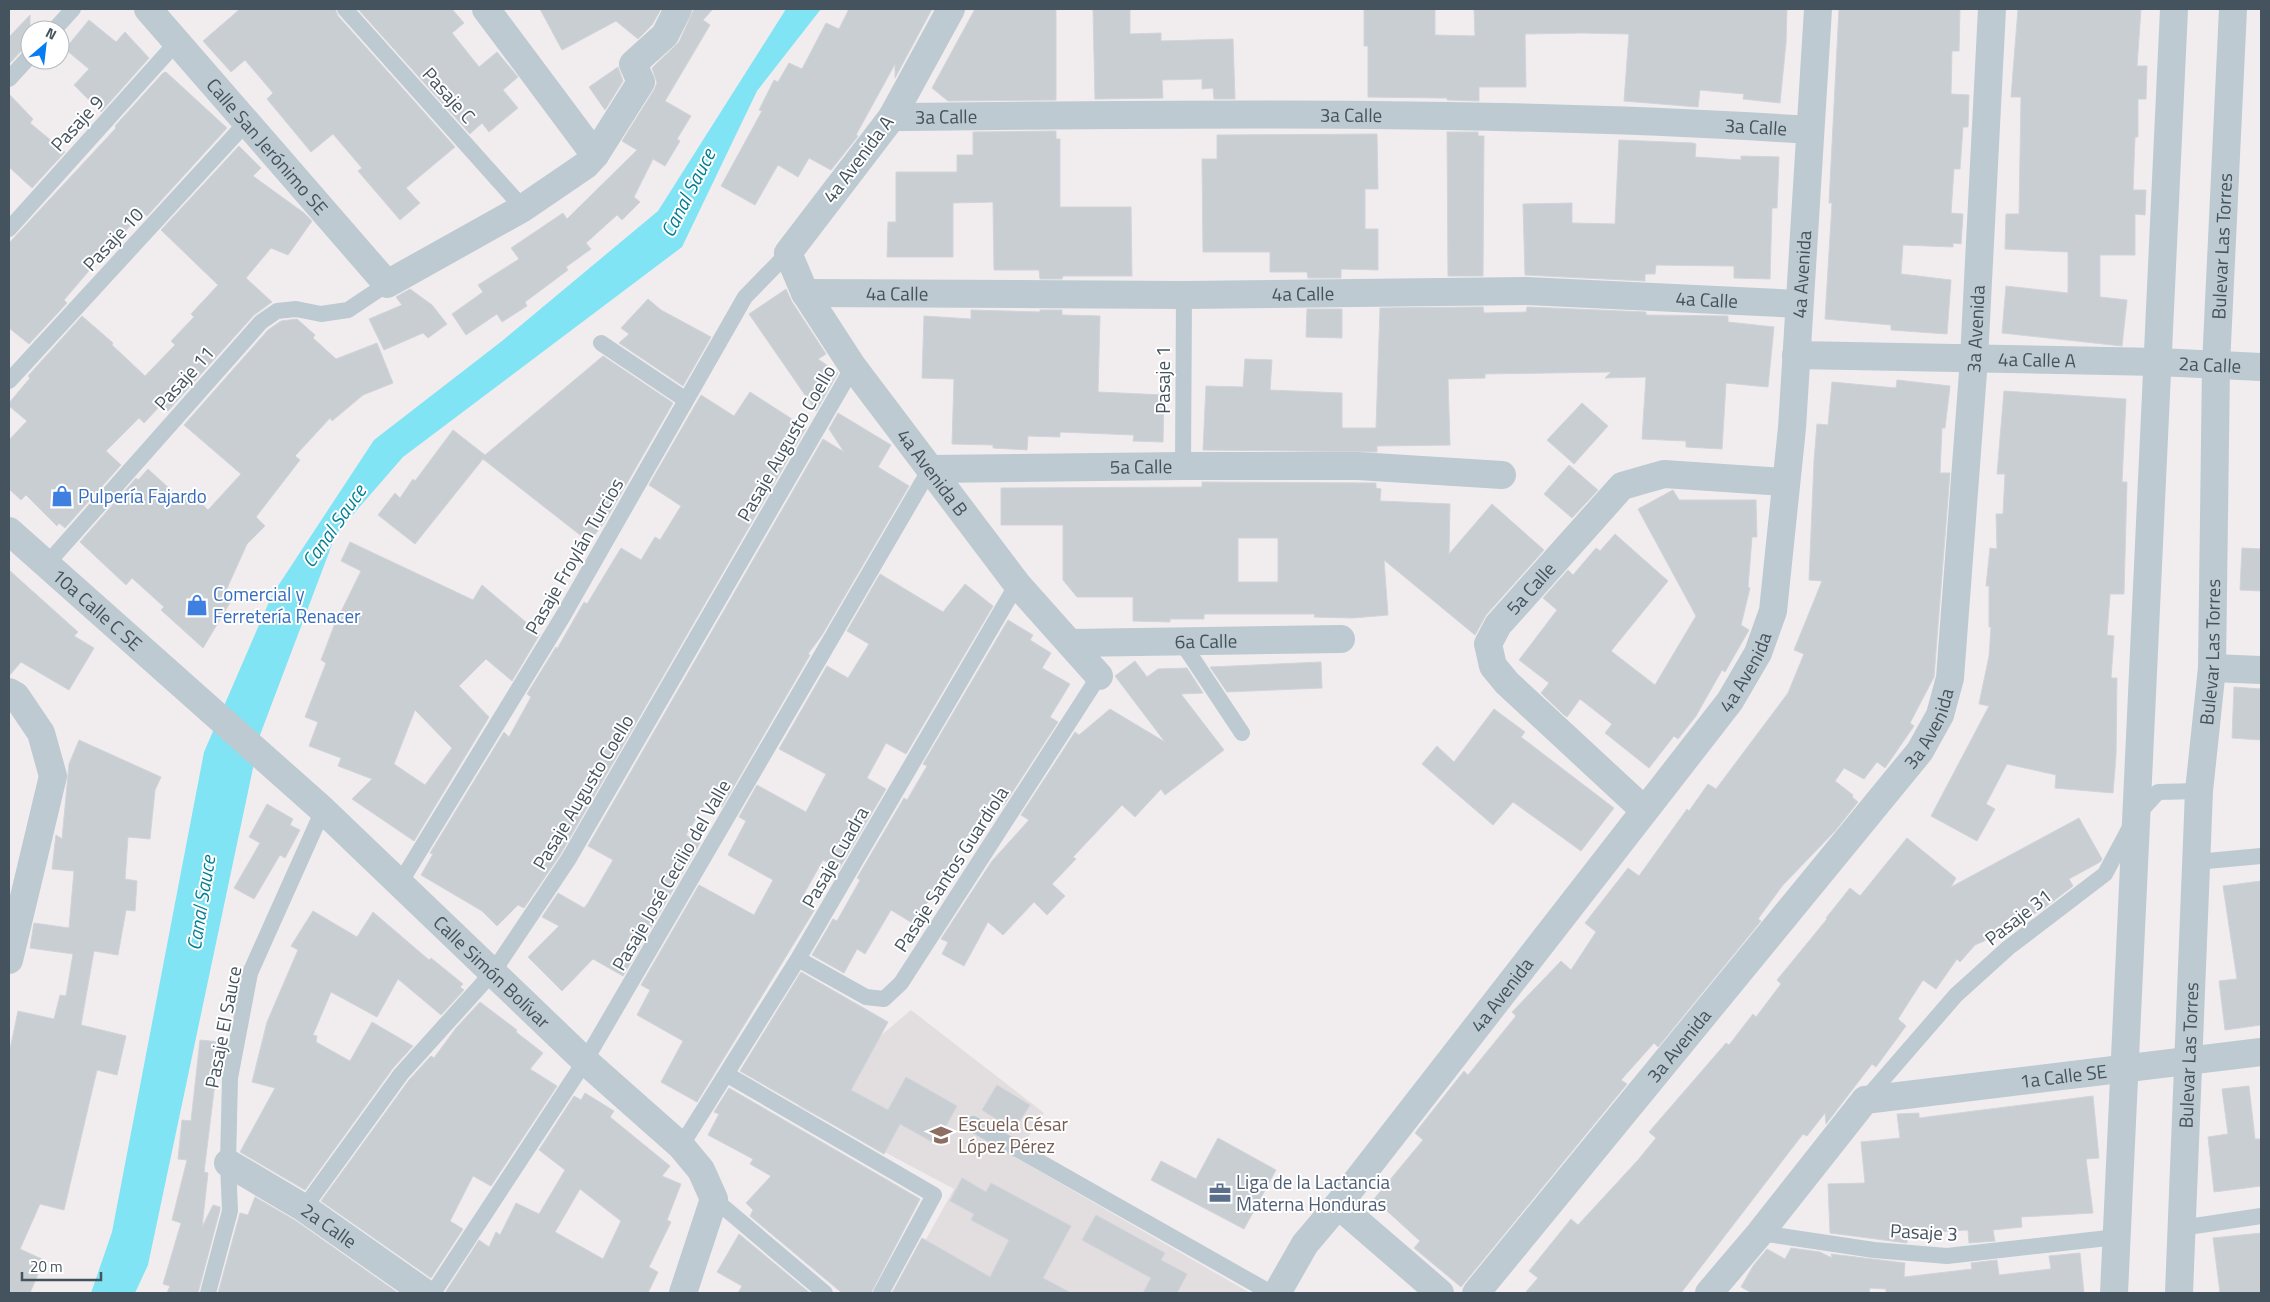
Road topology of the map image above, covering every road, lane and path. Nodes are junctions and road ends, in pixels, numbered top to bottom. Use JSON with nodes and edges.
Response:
{"nodes":[{"id":1,"x":73,"y":9,"type":"edge"},
{"id":2,"x":345,"y":9,"type":"edge"},
{"id":3,"x":486,"y":9,"type":"edge"},
{"id":4,"x":678,"y":9,"type":"edge"},
{"id":5,"x":952,"y":9,"type":"edge"},
{"id":6,"x":1818,"y":9,"type":"edge"},
{"id":7,"x":1992,"y":9,"type":"edge"},
{"id":8,"x":2174,"y":9,"type":"edge"},
{"id":9,"x":2233,"y":9,"type":"edge"},
{"id":10,"x":152,"y":10,"type":"edge"},
{"id":11,"x":63,"y":20,"type":"edge"},
{"id":12,"x":176,"y":43,"type":"junction"},
{"id":13,"x":20,"y":67,"type":"edge"},
{"id":14,"x":9,"y":79,"type":"edge"},
{"id":15,"x":892,"y":117,"type":"junction"},
{"id":16,"x":246,"y":123,"type":"junction"},
{"id":17,"x":1810,"y":130,"type":"junction"},
{"id":18,"x":595,"y":155,"type":"junction"},
{"id":19,"x":523,"y":208,"type":"junction"},
{"id":20,"x":9,"y":229,"type":"edge"},
{"id":21,"x":788,"y":253,"type":"junction"},
{"id":22,"x":387,"y":284,"type":"junction"},
{"id":23,"x":806,"y":293,"type":"junction"},
{"id":24,"x":1184,"y":295,"type":"junction"},
{"id":25,"x":1799,"y":304,"type":"junction"},
{"id":26,"x":601,"y":343,"type":"dead end"},
{"id":27,"x":1796,"y":356,"type":"junction"},
{"id":28,"x":1974,"y":359,"type":"junction"},
{"id":29,"x":2159,"y":362,"type":"junction"},
{"id":30,"x":2216,"y":365,"type":"junction"},
{"id":31,"x":853,"y":367,"type":"junction"},
{"id":32,"x":2261,"y":367,"type":"edge"},
{"id":33,"x":9,"y":382,"type":"edge"},
{"id":34,"x":686,"y":400,"type":"junction"},
{"id":35,"x":1183,"y":466,"type":"junction"},
{"id":36,"x":930,"y":469,"type":"junction"},
{"id":37,"x":1502,"y":474,"type":"dead end"},
{"id":38,"x":1785,"y":482,"type":"junction"},
{"id":39,"x":9,"y":531,"type":"edge"},
{"id":40,"x":46,"y":564,"type":"junction"},
{"id":41,"x":1017,"y":584,"type":"junction"},
{"id":42,"x":1341,"y":639,"type":"dead end"},
{"id":43,"x":1181,"y":641,"type":"junction"},
{"id":44,"x":1072,"y":643,"type":"junction"},
{"id":45,"x":2212,"y":668,"type":"junction"},
{"id":46,"x":2261,"y":670,"type":"edge"},
{"id":47,"x":1099,"y":676,"type":"joint"},
{"id":48,"x":183,"y":688,"type":"joint"},
{"id":49,"x":9,"y":692,"type":"edge"},
{"id":50,"x":1242,"y":733,"type":"dead end"},
{"id":51,"x":2199,"y":792,"type":"junction"},
{"id":52,"x":323,"y":810,"type":"junction"},
{"id":53,"x":1644,"y":810,"type":"junction"},
{"id":54,"x":2136,"y":816,"type":"junction"},
{"id":55,"x":2261,"y":856,"type":"edge"},
{"id":56,"x":2196,"y":862,"type":"junction"},
{"id":57,"x":400,"y":884,"type":"junction"},
{"id":58,"x":798,"y":959,"type":"junction"},
{"id":59,"x":9,"y":960,"type":"edge"},
{"id":60,"x":493,"y":972,"type":"junction"},
{"id":61,"x":2261,"y":1052,"type":"edge"},
{"id":62,"x":585,"y":1061,"type":"junction"},
{"id":63,"x":2188,"y":1061,"type":"junction"},
{"id":64,"x":2124,"y":1068,"type":"junction"},
{"id":65,"x":726,"y":1074,"type":"junction"},
{"id":66,"x":1865,"y":1100,"type":"junction"},
{"id":67,"x":973,"y":1124,"type":"dead end"},
{"id":68,"x":681,"y":1146,"type":"junction"},
{"id":69,"x":228,"y":1163,"type":"junction"},
{"id":70,"x":714,"y":1199,"type":"junction"},
{"id":71,"x":1338,"y":1205,"type":"junction"},
{"id":72,"x":304,"y":1208,"type":"junction"},
{"id":73,"x":2261,"y":1216,"type":"edge"},
{"id":74,"x":2181,"y":1228,"type":"junction"},
{"id":75,"x":1760,"y":1233,"type":"junction"},
{"id":76,"x":2117,"y":1237,"type":"junction"},
{"id":77,"x":208,"y":1293,"type":"edge"},
{"id":78,"x":425,"y":1293,"type":"edge"},
{"id":79,"x":433,"y":1293,"type":"edge"},
{"id":80,"x":683,"y":1293,"type":"edge"},
{"id":81,"x":825,"y":1293,"type":"edge"},
{"id":82,"x":881,"y":1293,"type":"edge"},
{"id":83,"x":1271,"y":1293,"type":"edge"},
{"id":84,"x":1277,"y":1293,"type":"edge"},
{"id":85,"x":1440,"y":1293,"type":"edge"},
{"id":86,"x":1476,"y":1293,"type":"edge"},
{"id":87,"x":1709,"y":1293,"type":"edge"},
{"id":88,"x":2114,"y":1293,"type":"edge"},
{"id":89,"x":2179,"y":1293,"type":"edge"}],
"edges":[{"from":1,"to":11,"type":"lane"},
{"from":2,"to":19,"type":"lane","name":"Pasaje C"},
{"from":3,"to":18,"type":"street"},
{"from":4,"to":18,"type":"street"},
{"from":5,"to":15,"type":"street","name":"4a Avenida A"},
{"from":6,"to":17,"type":"street","name":"4a Avenida"},
{"from":7,"to":28,"type":"street","name":"3a Avenida"},
{"from":8,"to":29,"type":"street"},
{"from":9,"to":30,"type":"street","name":"Bulevar Las Torres"},
{"from":10,"to":12,"type":"street","name":"Calle San Jerónimo SE"},
{"from":12,"to":16,"type":"street","name":"Calle San Jerónimo SE"},
{"from":12,"to":20,"type":"lane","name":"Pasaje 9"},
{"from":13,"to":14,"type":"lane"},
{"from":15,"to":17,"type":"street","name":"3a Calle"},
{"from":15,"to":21,"type":"street","name":"4a Avenida A"},
{"from":16,"to":22,"type":"street","name":"Calle San Jerónimo SE"},
{"from":16,"to":33,"type":"lane","name":"Pasaje 10"},
{"from":17,"to":25,"type":"street","name":"4a Avenida"},
{"from":18,"to":19,"type":"street"},
{"from":19,"to":22,"type":"street"},
{"from":21,"to":23,"type":"street","name":"4a Avenida B"},
{"from":21,"to":34,"type":"lane","name":"Pasaje Froylán Turcios"},
{"from":22,"to":40,"type":"lane","name":"Pasaje 11"},
{"from":23,"to":24,"type":"street","name":"4a Calle"},
{"from":23,"to":31,"type":"street","name":"4a Avenida B"},
{"from":24,"to":25,"type":"street","name":"4a Calle"},
{"from":24,"to":35,"type":"lane","name":"Pasaje 1"},
{"from":25,"to":27,"type":"street","name":"4a Avenida"},
{"from":26,"to":34,"type":"lane"},
{"from":27,"to":28,"type":"street","name":"4a Calle A"},
{"from":27,"to":38,"type":"street","name":"4a Avenida"},
{"from":28,"to":29,"type":"street","name":"4a Calle A"},
{"from":28,"to":86,"type":"street","name":"3a Avenida"},
{"from":29,"to":30,"type":"street","name":"2a Calle"},
{"from":29,"to":54,"type":"street"},
{"from":30,"to":32,"type":"street","name":"2a Calle"},
{"from":30,"to":45,"type":"street","name":"Bulevar Las Torres"},
{"from":31,"to":36,"type":"street","name":"4a Avenida B"},
{"from":31,"to":60,"type":"lane","name":"Pasaje Augusto Coello"},
{"from":34,"to":57,"type":"lane","name":"Pasaje Froylán Turcios"},
{"from":35,"to":36,"type":"street","name":"5a Calle"},
{"from":35,"to":37,"type":"street","name":"5a Calle"},
{"from":36,"to":41,"type":"street","name":"4a Avenida B"},
{"from":36,"to":62,"type":"lane","name":"Pasaje José Cecilio del Valle"},
{"from":38,"to":53,"type":"street","name":"4a Avenida"},
{"from":38,"to":53,"type":"street","name":"5a Calle"},
{"from":39,"to":40,"type":"street","name":"10a Calle C SE"},
{"from":40,"to":48,"type":"street","name":"10a Calle C SE"},
{"from":41,"to":44,"type":"street","name":"4a Avenida B"},
{"from":41,"to":58,"type":"lane","name":"Pasaje Cuadra"},
{"from":42,"to":43,"type":"street","name":"6a Calle"},
{"from":43,"to":44,"type":"street","name":"6a Calle"},
{"from":43,"to":50,"type":"lane"},
{"from":44,"to":47,"type":"street","name":"4a Avenida B"},
{"from":45,"to":46,"type":"street"},
{"from":45,"to":51,"type":"street","name":"Bulevar Las Torres"},
{"from":47,"to":58,"type":"lane","name":"Pasaje Santos Guardiola"},
{"from":48,"to":52,"type":"street","name":"Calle Simón Bolívar"},
{"from":49,"to":59,"type":"street"},
{"from":51,"to":54,"type":"lane","name":"Pasaje 31"},
{"from":51,"to":56,"type":"street","name":"Bulevar Las Torres"},
{"from":52,"to":57,"type":"street","name":"Calle Simón Bolívar"},
{"from":52,"to":69,"type":"lane","name":"Pasaje El Sauce"},
{"from":53,"to":71,"type":"street","name":"4a Avenida"},
{"from":54,"to":64,"type":"street"},
{"from":54,"to":66,"type":"lane","name":"Pasaje 31"},
{"from":55,"to":56,"type":"lane"},
{"from":56,"to":63,"type":"street","name":"Bulevar Las Torres"},
{"from":57,"to":60,"type":"street","name":"Calle Simón Bolívar"},
{"from":58,"to":65,"type":"lane","name":"Pasaje Cuadra"},
{"from":60,"to":62,"type":"street","name":"Calle Simón Bolívar"},
{"from":60,"to":72,"type":"lane","name":"Pasaje Augusto Coello"},
{"from":61,"to":63,"type":"street","name":"1a Calle SE"},
{"from":62,"to":68,"type":"street","name":"Calle Simón Bolívar"},
{"from":62,"to":79,"type":"lane","name":"Pasaje José Cecilio del Valle"},
{"from":63,"to":64,"type":"street","name":"1a Calle SE"},
{"from":63,"to":74,"type":"street","name":"Bulevar Las Torres"},
{"from":64,"to":66,"type":"street","name":"1a Calle SE"},
{"from":64,"to":76,"type":"street"},
{"from":65,"to":68,"type":"lane","name":"Pasaje Cuadra"},
{"from":65,"to":82,"type":"lane"},
{"from":66,"to":75,"type":"street"},
{"from":67,"to":83,"type":"lane"},
{"from":68,"to":70,"type":"street","name":"Calle Simón Bolívar"},
{"from":69,"to":72,"type":"street","name":"2a Calle"},
{"from":69,"to":77,"type":"lane","name":"Pasaje El Sauce"},
{"from":70,"to":80,"type":"street"},
{"from":70,"to":81,"type":"lane"},
{"from":71,"to":84,"type":"street","name":"4a Avenida"},
{"from":71,"to":85,"type":"street"},
{"from":72,"to":78,"type":"street","name":"2a Calle"},
{"from":73,"to":74,"type":"lane"},
{"from":74,"to":89,"type":"street","name":"Bulevar Las Torres"},
{"from":75,"to":76,"type":"lane","name":"Pasaje 3"},
{"from":75,"to":87,"type":"street"},
{"from":76,"to":88,"type":"street"}]}
